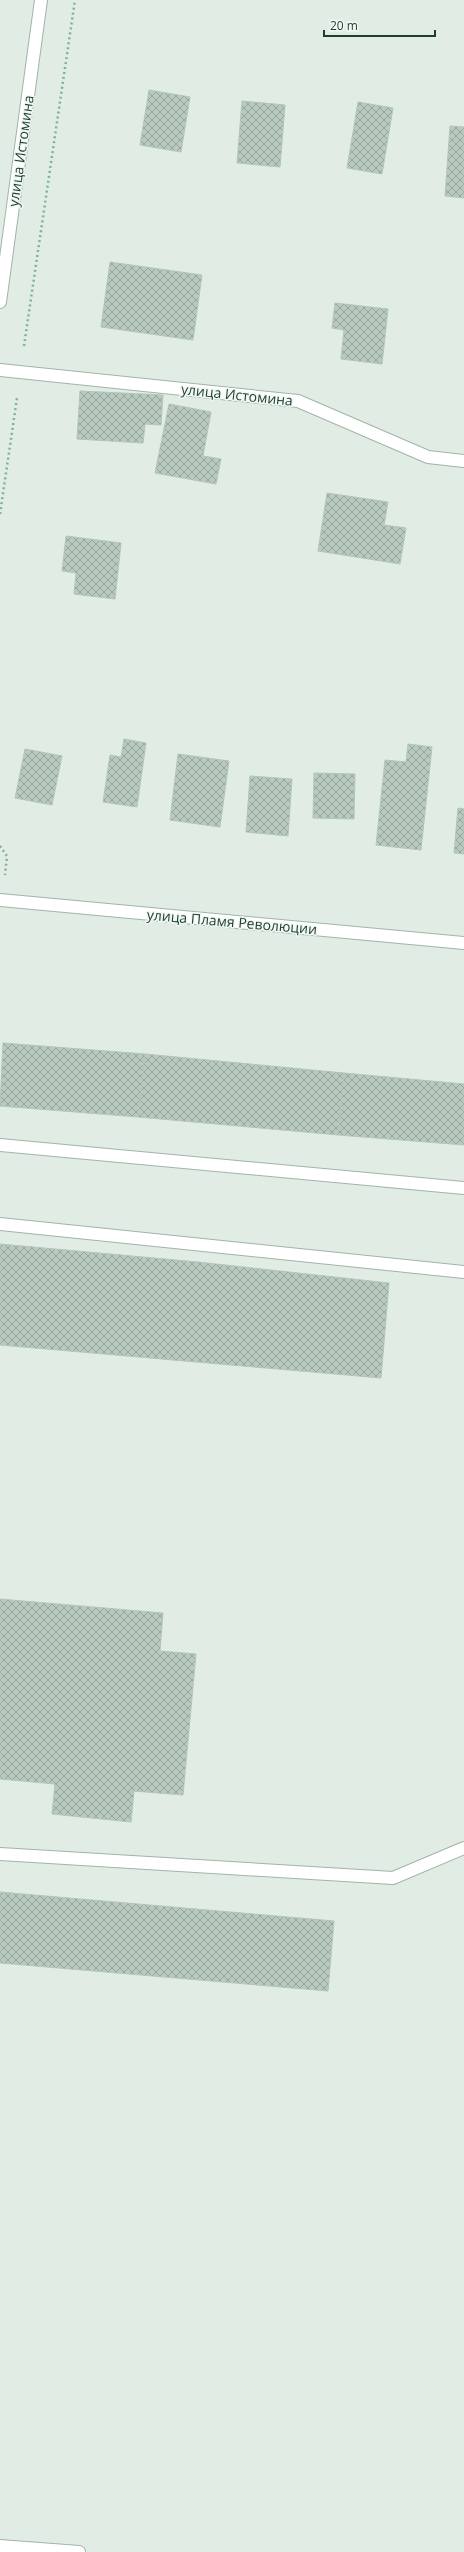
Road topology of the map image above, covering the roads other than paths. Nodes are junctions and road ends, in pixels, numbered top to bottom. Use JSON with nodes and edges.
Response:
{"nodes":[{"id":1,"x":41,"y":0,"type":"edge"},
{"id":2,"x":0,"y":302,"type":"edge"},
{"id":3,"x":0,"y":370,"type":"edge"},
{"id":4,"x":464,"y":461,"type":"edge"},
{"id":5,"x":0,"y":900,"type":"edge"},
{"id":6,"x":464,"y":943,"type":"edge"},
{"id":7,"x":0,"y":1146,"type":"edge"},
{"id":8,"x":464,"y":1188,"type":"edge"},
{"id":9,"x":0,"y":1224,"type":"edge"},
{"id":10,"x":464,"y":1272,"type":"edge"},
{"id":11,"x":464,"y":1848,"type":"edge"},
{"id":12,"x":0,"y":1854,"type":"edge"},
{"id":13,"x":0,"y":2546,"type":"edge"},
{"id":14,"x":79,"y":2552,"type":"edge"}],
"edges":[{"from":1,"to":2,"type":"street","name":"улица Истомина"},
{"from":3,"to":4,"type":"street","name":"улица Истомина"},
{"from":5,"to":6,"type":"street","name":"улица Пламя Революции"},
{"from":7,"to":8,"type":"street"},
{"from":9,"to":10,"type":"street"},
{"from":11,"to":12,"type":"street"},
{"from":13,"to":14,"type":"street"}]}
